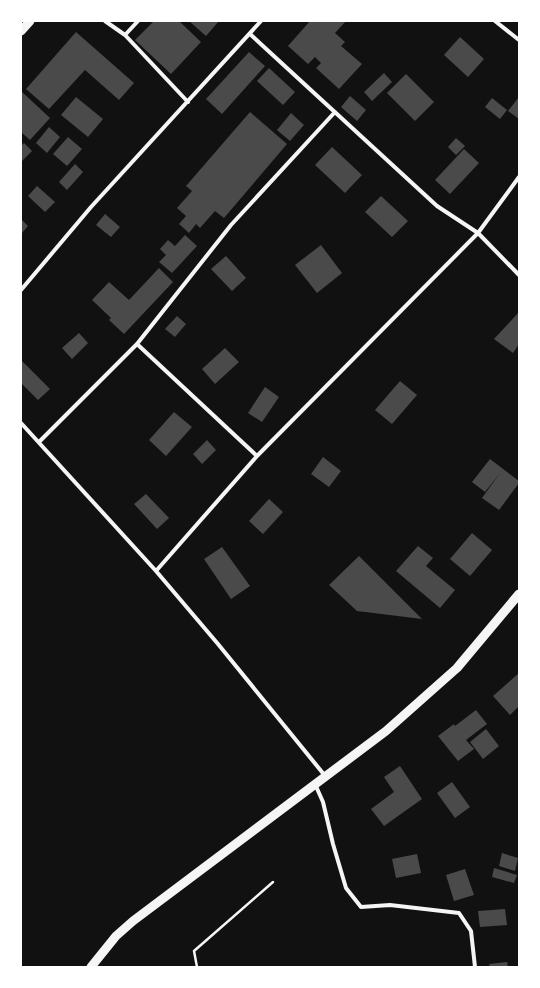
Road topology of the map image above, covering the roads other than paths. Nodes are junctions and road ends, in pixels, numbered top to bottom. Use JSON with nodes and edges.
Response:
{"nodes":[{"id":1,"x":30,"y":21,"type":"edge"},
{"id":2,"x":105,"y":21,"type":"edge"},
{"id":3,"x":138,"y":21,"type":"edge"},
{"id":4,"x":261,"y":21,"type":"edge"},
{"id":5,"x":495,"y":21,"type":"edge"},
{"id":6,"x":21,"y":31,"type":"edge"},
{"id":7,"x":250,"y":34,"type":"junction"},
{"id":8,"x":125,"y":35,"type":"junction"},
{"id":9,"x":519,"y":40,"type":"edge"},
{"id":10,"x":188,"y":102,"type":"junction"},
{"id":11,"x":336,"y":112,"type":"junction"},
{"id":12,"x":519,"y":177,"type":"edge"},
{"id":13,"x":478,"y":234,"type":"junction"},
{"id":14,"x":519,"y":275,"type":"edge"},
{"id":15,"x":21,"y":290,"type":"edge"},
{"id":16,"x":137,"y":344,"type":"junction"},
{"id":17,"x":21,"y":423,"type":"edge"},
{"id":18,"x":39,"y":442,"type":"junction"},
{"id":19,"x":257,"y":456,"type":"junction"},
{"id":20,"x":156,"y":571,"type":"junction"},
{"id":21,"x":519,"y":594,"type":"edge"},
{"id":22,"x":326,"y":777,"type":"junction"},
{"id":23,"x":315,"y":784,"type":"junction"},
{"id":24,"x":91,"y":967,"type":"edge"},
{"id":25,"x":475,"y":967,"type":"edge"}],
"edges":[{"from":1,"to":6,"type":"main road"},
{"from":2,"to":8,"type":"street"},
{"from":3,"to":8,"type":"street"},
{"from":4,"to":7,"type":"street"},
{"from":5,"to":9,"type":"street"},
{"from":7,"to":10,"type":"street"},
{"from":7,"to":11,"type":"street"},
{"from":8,"to":10,"type":"street"},
{"from":10,"to":15,"type":"street"},
{"from":11,"to":13,"type":"street"},
{"from":11,"to":16,"type":"street"},
{"from":12,"to":13,"type":"street"},
{"from":13,"to":14,"type":"street"},
{"from":13,"to":19,"type":"street"},
{"from":16,"to":18,"type":"street"},
{"from":16,"to":19,"type":"street"},
{"from":17,"to":18,"type":"street"},
{"from":18,"to":20,"type":"street"},
{"from":19,"to":20,"type":"street"},
{"from":20,"to":22,"type":"street"},
{"from":21,"to":22,"type":"main road"},
{"from":22,"to":23,"type":"main road"},
{"from":23,"to":24,"type":"main road"},
{"from":23,"to":25,"type":"street"}]}
